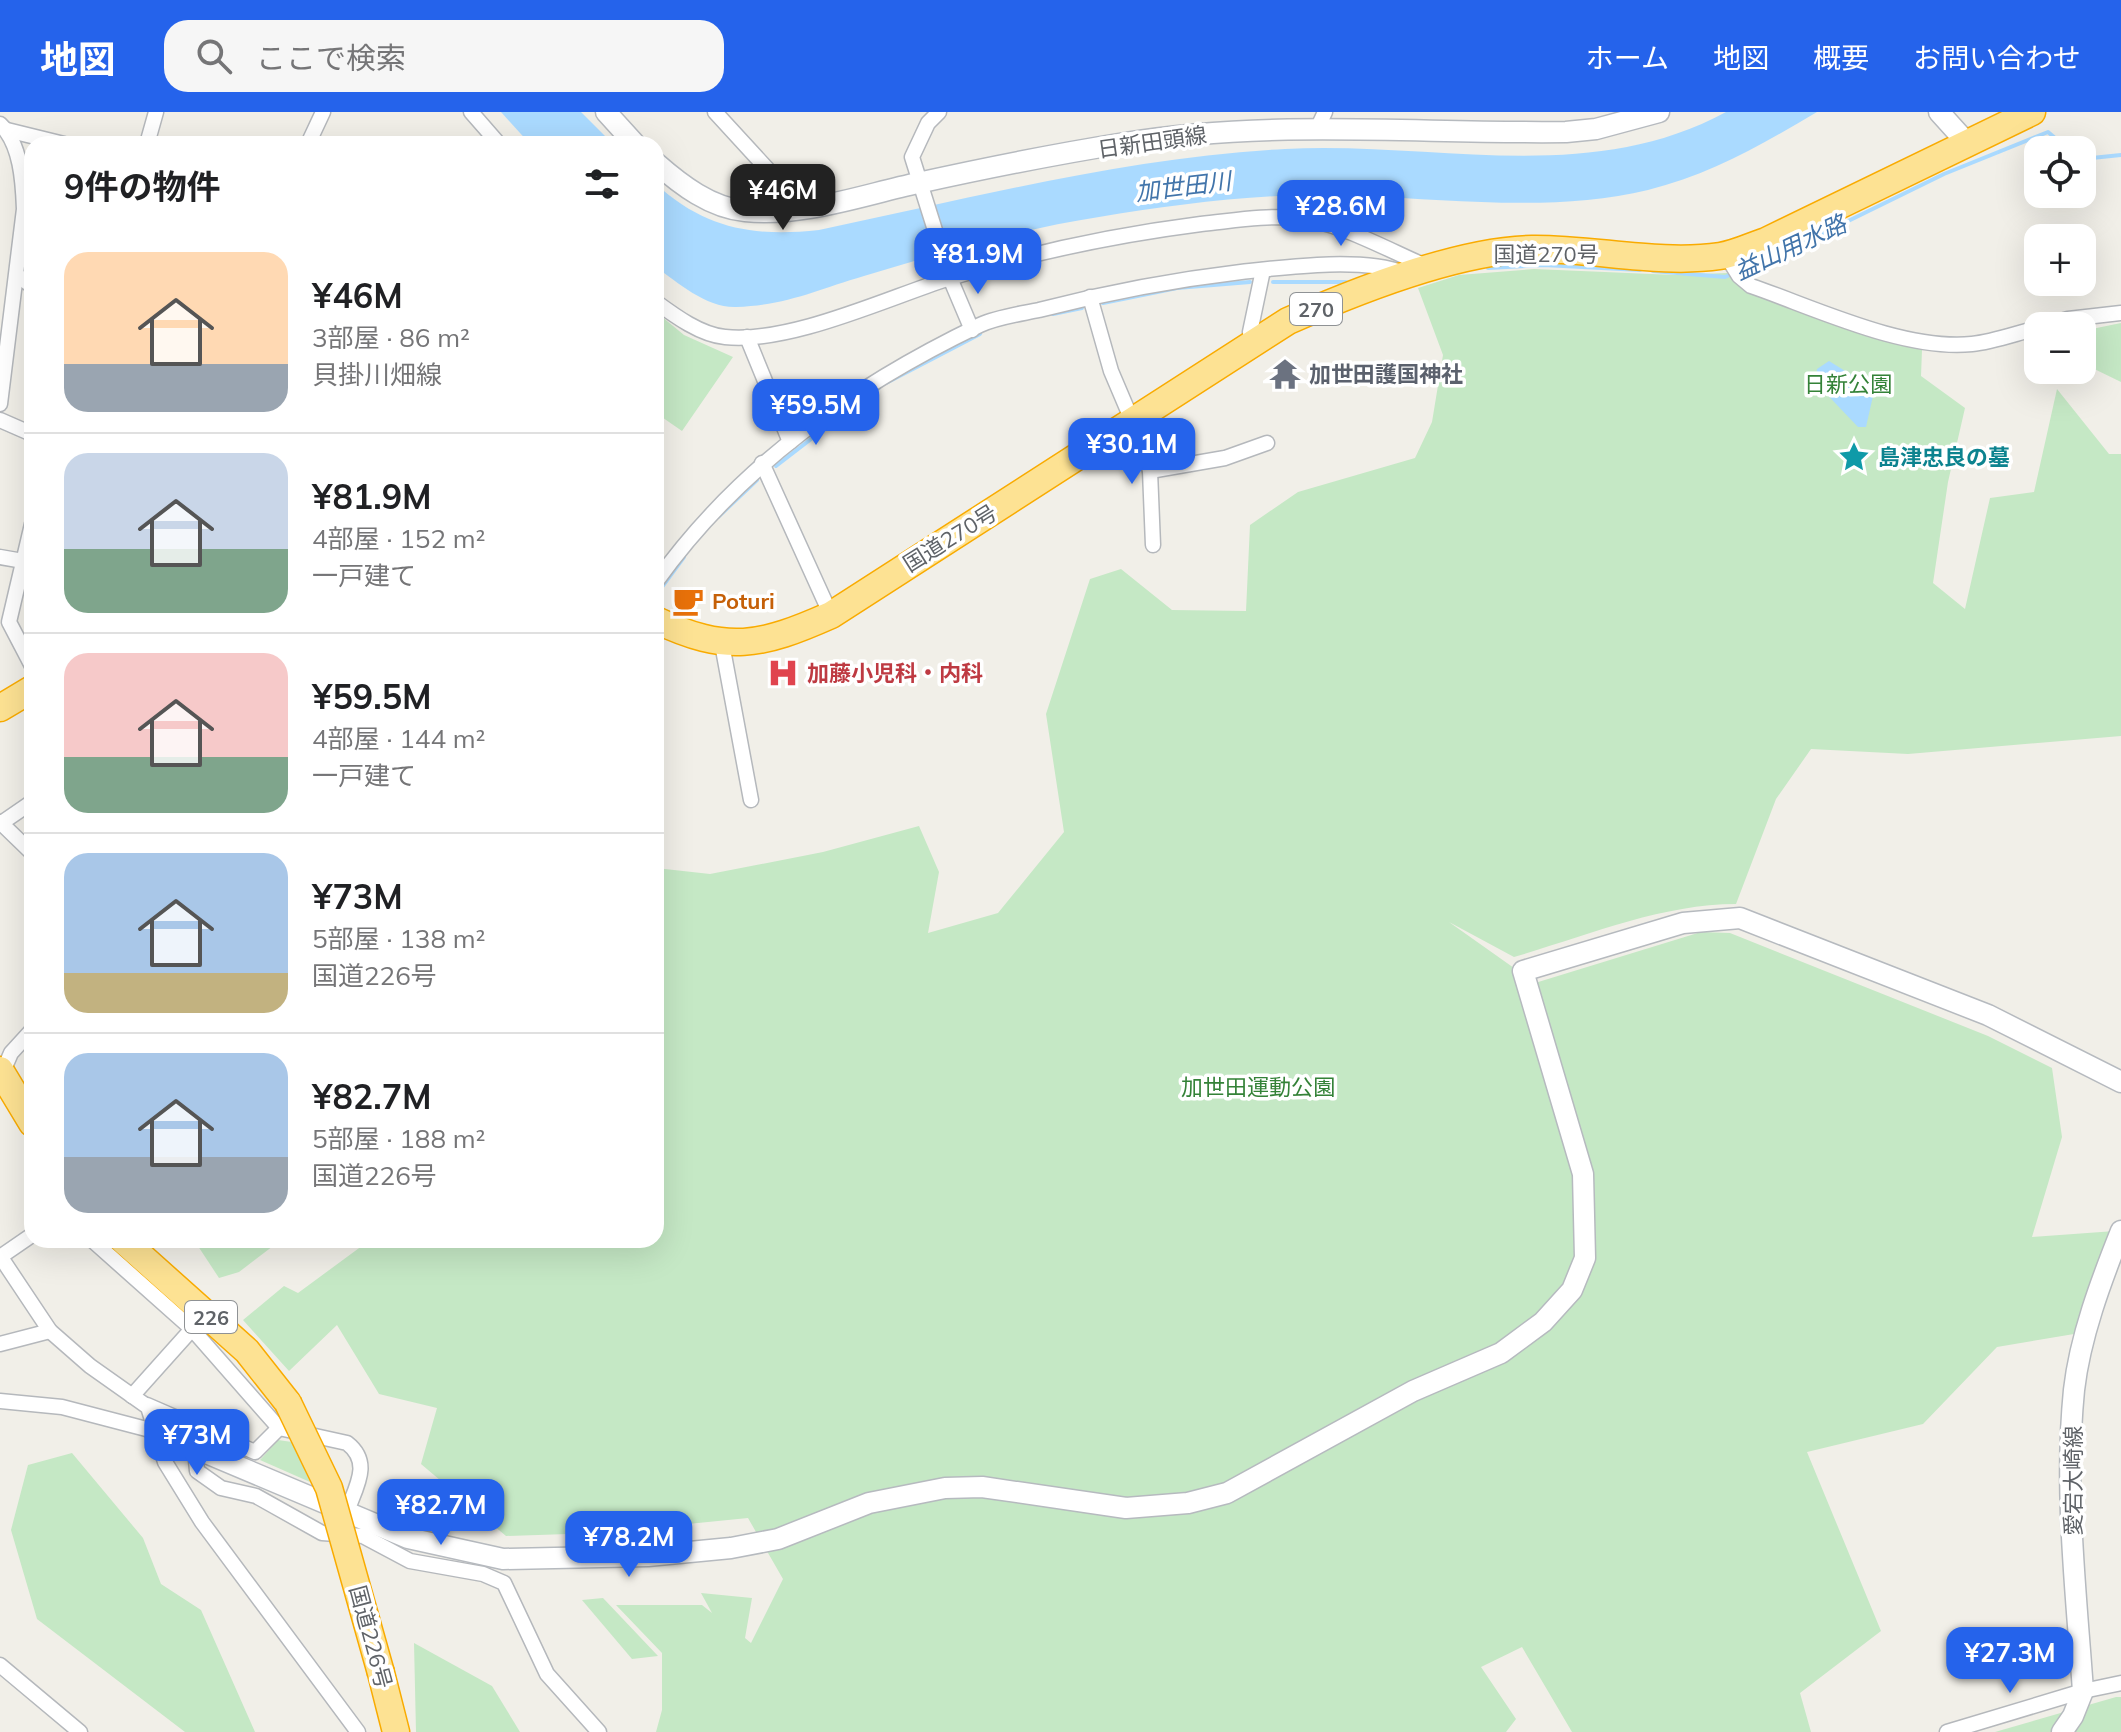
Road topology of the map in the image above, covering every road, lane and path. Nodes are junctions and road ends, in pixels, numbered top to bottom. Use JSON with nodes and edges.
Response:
{"nodes":[{"id":1,"x":156,"y":112,"type":"edge"},
{"id":2,"x":471,"y":112,"type":"edge"},
{"id":3,"x":606,"y":112,"type":"edge"},
{"id":4,"x":715,"y":112,"type":"edge"},
{"id":5,"x":939,"y":112,"type":"edge"},
{"id":6,"x":1659,"y":112,"type":"edge"},
{"id":7,"x":1939,"y":112,"type":"edge"},
{"id":8,"x":2032,"y":112,"type":"edge"},
{"id":9,"x":321,"y":113,"type":"edge"},
{"id":10,"x":1321,"y":120,"type":"edge"},
{"id":11,"x":3,"y":127,"type":"edge"},
{"id":12,"x":35,"y":136,"type":"edge"},
{"id":13,"x":149,"y":136,"type":"edge"},
{"id":14,"x":311,"y":136,"type":"edge"},
{"id":15,"x":492,"y":136,"type":"edge"},
{"id":16,"x":628,"y":136,"type":"edge"},
{"id":17,"x":1967,"y":143,"type":"junction"},
{"id":18,"x":664,"y":170,"type":"edge"},
{"id":19,"x":925,"y":185,"type":"junction"},
{"id":20,"x":804,"y":209,"type":"junction"},
{"id":21,"x":1732,"y":265,"type":"junction"},
{"id":22,"x":1263,"y":270,"type":"junction"},
{"id":23,"x":1422,"y":272,"type":"junction"},
{"id":24,"x":948,"y":274,"type":"junction"},
{"id":25,"x":18,"y":276,"type":"junction"},
{"id":26,"x":24,"y":280,"type":"edge"},
{"id":27,"x":1090,"y":297,"type":"junction"},
{"id":28,"x":664,"y":307,"type":"edge"},
{"id":29,"x":2121,"y":313,"type":"edge"},
{"id":30,"x":2096,"y":316,"type":"edge"},
{"id":31,"x":972,"y":330,"type":"junction"},
{"id":32,"x":2024,"y":331,"type":"edge"},
{"id":33,"x":747,"y":337,"type":"junction"},
{"id":34,"x":1251,"y":344,"type":"junction"},
{"id":35,"x":0,"y":404,"type":"edge"},
{"id":36,"x":0,"y":420,"type":"edge"},
{"id":37,"x":1131,"y":421,"type":"junction"},
{"id":38,"x":24,"y":430,"type":"edge"},
{"id":39,"x":790,"y":442,"type":"junction"},
{"id":40,"x":1267,"y":443,"type":"dead end"},
{"id":41,"x":762,"y":463,"type":"junction"},
{"id":42,"x":1150,"y":471,"type":"junction"},
{"id":43,"x":1153,"y":545,"type":"dead end"},
{"id":44,"x":0,"y":557,"type":"edge"},
{"id":45,"x":24,"y":557,"type":"edge"},
{"id":46,"x":23,"y":561,"type":"junction"},
{"id":47,"x":664,"y":572,"type":"edge"},
{"id":48,"x":831,"y":615,"type":"junction"},
{"id":49,"x":664,"y":624,"type":"edge"},
{"id":50,"x":722,"y":644,"type":"junction"},
{"id":51,"x":24,"y":651,"type":"edge"},
{"id":52,"x":24,"y":694,"type":"edge"},
{"id":53,"x":0,"y":708,"type":"edge"},
{"id":54,"x":751,"y":800,"type":"dead end"},
{"id":55,"x":24,"y":807,"type":"edge"},
{"id":56,"x":0,"y":823,"type":"edge"},
{"id":57,"x":24,"y":846,"type":"edge"},
{"id":58,"x":24,"y":1039,"type":"edge"},
{"id":59,"x":1,"y":1073,"type":"edge"},
{"id":60,"x":2121,"y":1082,"type":"edge"},
{"id":61,"x":24,"y":1110,"type":"edge"},
{"id":62,"x":2121,"y":1231,"type":"edge"},
{"id":63,"x":24,"y":1240,"type":"edge"},
{"id":64,"x":101,"y":1248,"type":"edge"},
{"id":65,"x":132,"y":1248,"type":"edge"},
{"id":66,"x":0,"y":1256,"type":"edge"},
{"id":67,"x":192,"y":1329,"type":"junction"},
{"id":68,"x":50,"y":1331,"type":"junction"},
{"id":69,"x":0,"y":1344,"type":"edge"},
{"id":70,"x":132,"y":1396,"type":"junction"},
{"id":71,"x":0,"y":1401,"type":"edge"},
{"id":72,"x":147,"y":1405,"type":"junction"},
{"id":73,"x":279,"y":1428,"type":"junction"},
{"id":74,"x":154,"y":1431,"type":"junction"},
{"id":75,"x":195,"y":1449,"type":"junction"},
{"id":76,"x":346,"y":1514,"type":"junction"},
{"id":77,"x":0,"y":1665,"type":"edge"},
{"id":78,"x":2121,"y":1683,"type":"edge"},
{"id":79,"x":2083,"y":1691,"type":"junction"},
{"id":80,"x":80,"y":1732,"type":"edge"},
{"id":81,"x":358,"y":1732,"type":"edge"},
{"id":82,"x":396,"y":1732,"type":"edge"},
{"id":83,"x":599,"y":1732,"type":"edge"},
{"id":84,"x":1947,"y":1732,"type":"edge"},
{"id":85,"x":2062,"y":1732,"type":"edge"}],
"edges":[{"from":1,"to":13,"type":"street"},
{"from":2,"to":15,"type":"street"},
{"from":3,"to":16,"type":"street"},
{"from":4,"to":20,"type":"street"},
{"from":5,"to":19,"type":"street"},
{"from":6,"to":10,"type":"street","name":"日新田頭線"},
{"from":7,"to":17,"type":"street"},
{"from":8,"to":17,"type":"highway","name":"国道270号","number":"270"},
{"from":9,"to":14,"type":"street"},
{"from":10,"to":19,"type":"street","name":"日新田頭線"},
{"from":11,"to":12,"type":"street"},
{"from":11,"to":25,"type":"street"},
{"from":17,"to":21,"type":"highway","name":"国道270号","number":"270"},
{"from":18,"to":20,"type":"street","name":"日新田頭線"},
{"from":19,"to":20,"type":"street","name":"日新田頭線"},
{"from":19,"to":24,"type":"street"},
{"from":21,"to":23,"type":"highway","name":"国道270号","number":"270"},
{"from":21,"to":32,"type":"street"},
{"from":22,"to":23,"type":"street"},
{"from":22,"to":27,"type":"street"},
{"from":22,"to":34,"type":"street"},
{"from":23,"to":24,"type":"street"},
{"from":23,"to":34,"type":"highway","name":"国道270号","number":"270"},
{"from":24,"to":31,"type":"street"},
{"from":24,"to":33,"type":"street"},
{"from":25,"to":26,"type":"street"},
{"from":25,"to":35,"type":"street"},
{"from":27,"to":31,"type":"street"},
{"from":27,"to":37,"type":"street"},
{"from":28,"to":33,"type":"street"},
{"from":29,"to":30,"type":"street"},
{"from":31,"to":39,"type":"street"},
{"from":33,"to":39,"type":"street"},
{"from":34,"to":37,"type":"highway","name":"国道270号","number":"270"},
{"from":36,"to":38,"type":"street"},
{"from":37,"to":42,"type":"street"},
{"from":37,"to":48,"type":"highway","name":"国道270号","number":"270"},
{"from":39,"to":41,"type":"street"},
{"from":40,"to":42,"type":"street"},
{"from":41,"to":47,"type":"street"},
{"from":41,"to":48,"type":"street"},
{"from":42,"to":43,"type":"street"},
{"from":44,"to":46,"type":"street"},
{"from":45,"to":46,"type":"street"},
{"from":46,"to":51,"type":"street"},
{"from":48,"to":50,"type":"highway","name":"国道270号","number":"270"},
{"from":49,"to":50,"type":"highway","name":"国道270号","number":"270"},
{"from":50,"to":54,"type":"street"},
{"from":52,"to":53,"type":"highway"},
{"from":55,"to":56,"type":"street"},
{"from":56,"to":57,"type":"street"},
{"from":58,"to":59,"type":"street"},
{"from":59,"to":61,"type":"highway"},
{"from":60,"to":76,"type":"street"},
{"from":62,"to":79,"type":"street","name":"愛宕大崎線"},
{"from":63,"to":66,"type":"street"},
{"from":64,"to":67,"type":"street"},
{"from":65,"to":82,"type":"highway","name":"国道226号","number":"226","bridge":true},
{"from":66,"to":68,"type":"street"},
{"from":67,"to":70,"type":"street"},
{"from":67,"to":73,"type":"street"},
{"from":68,"to":69,"type":"street"},
{"from":68,"to":70,"type":"street"},
{"from":70,"to":72,"type":"street"},
{"from":71,"to":74,"type":"street"},
{"from":72,"to":73,"type":"street"},
{"from":72,"to":74,"type":"street"},
{"from":73,"to":76,"type":"street"},
{"from":74,"to":75,"type":"street"},
{"from":74,"to":81,"type":"street"},
{"from":75,"to":76,"type":"street"},
{"from":75,"to":83,"type":"street"},
{"from":77,"to":80,"type":"street"},
{"from":78,"to":79,"type":"street"},
{"from":79,"to":84,"type":"street"},
{"from":79,"to":85,"type":"street","name":"愛宕大崎線"}]}
